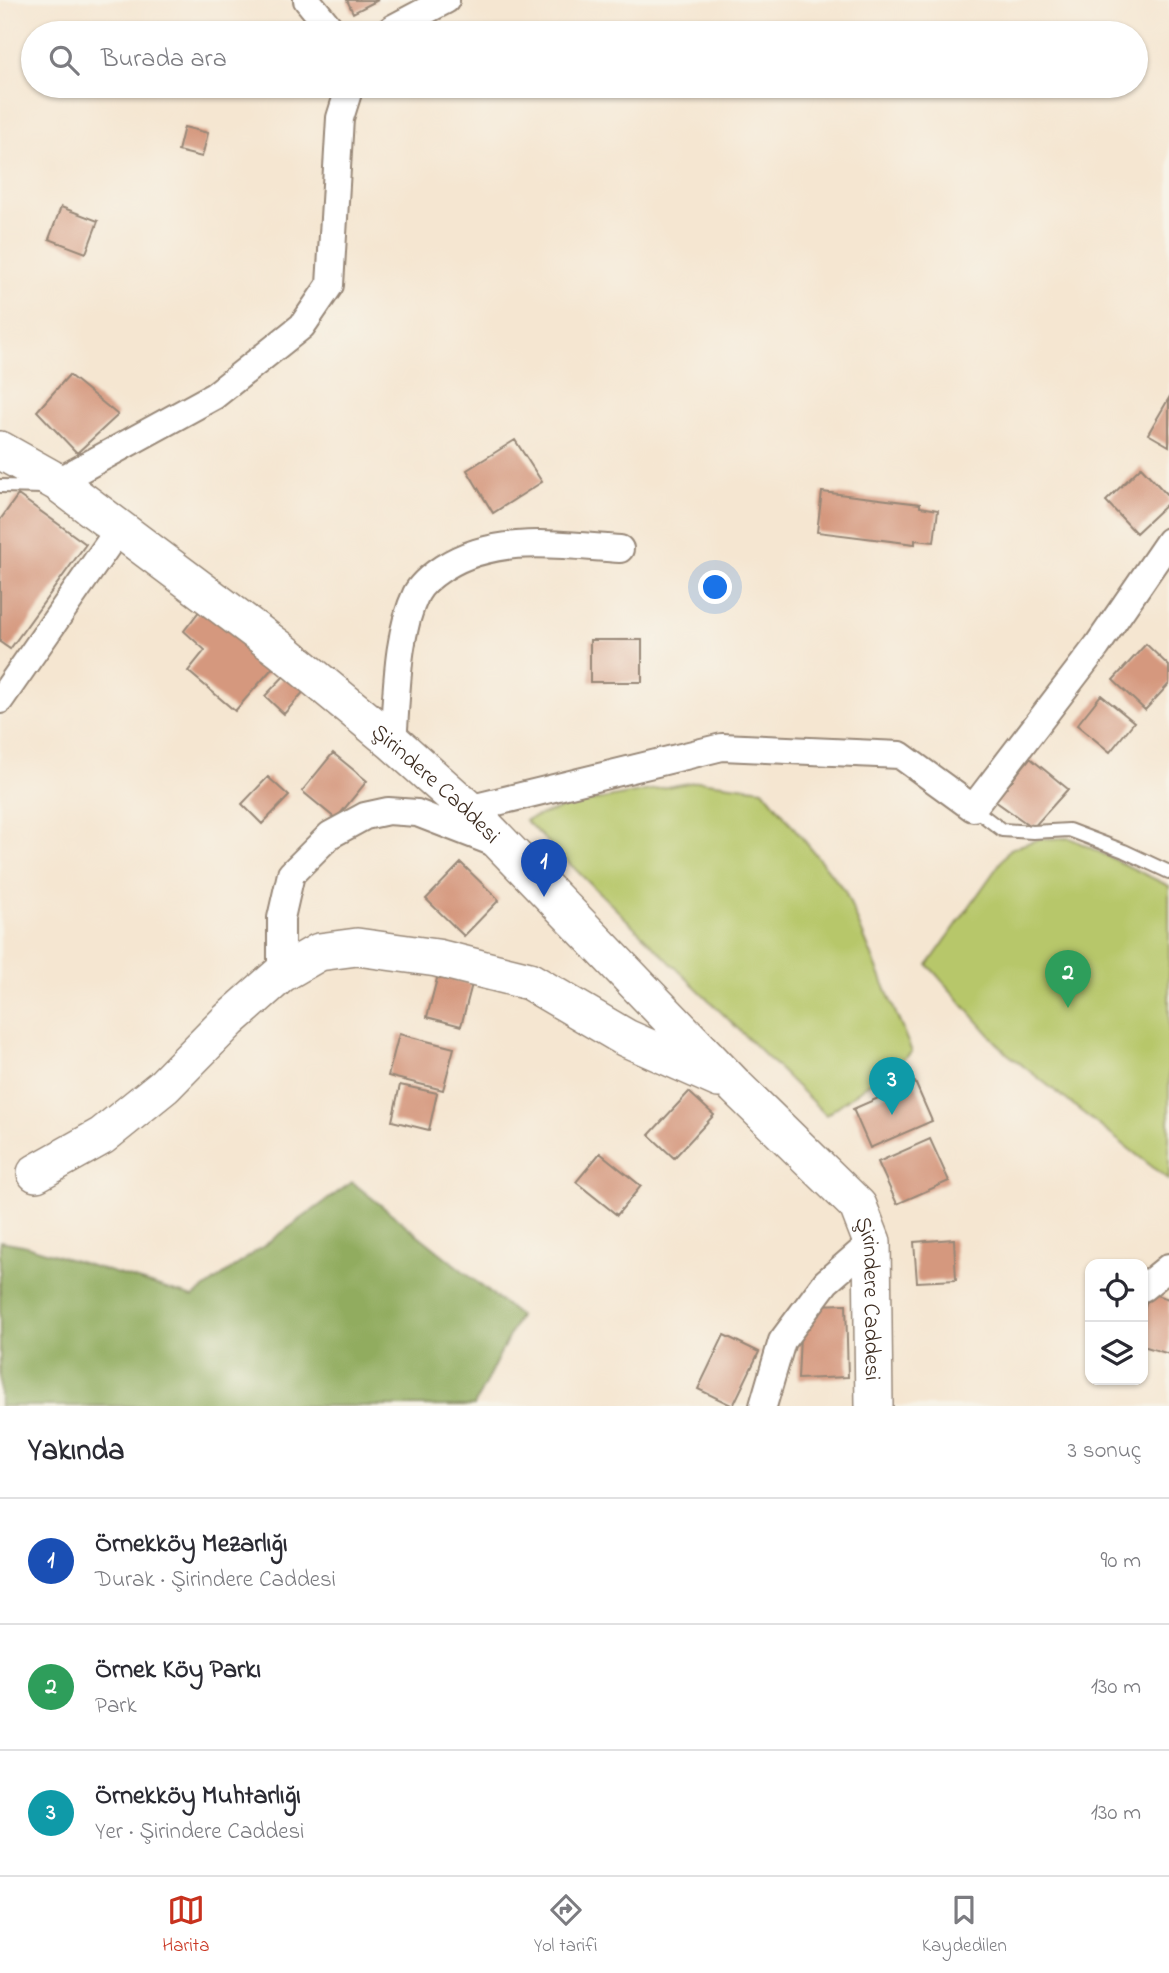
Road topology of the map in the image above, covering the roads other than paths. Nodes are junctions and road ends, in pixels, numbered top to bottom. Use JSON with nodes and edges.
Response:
{"nodes":[{"id":1,"x":307,"y":0,"type":"edge"},
{"id":2,"x":446,"y":0,"type":"edge"},
{"id":3,"x":324,"y":21,"type":"edge"},
{"id":4,"x":406,"y":21,"type":"edge"},
{"id":5,"x":347,"y":98,"type":"edge"},
{"id":6,"x":0,"y":450,"type":"edge"},
{"id":7,"x":57,"y":482,"type":"junction"},
{"id":8,"x":0,"y":486,"type":"edge"},
{"id":9,"x":119,"y":528,"type":"junction"},
{"id":10,"x":1169,"y":541,"type":"edge"},
{"id":11,"x":620,"y":549,"type":"dead end"},
{"id":12,"x":2,"y":694,"type":"edge"},
{"id":13,"x":393,"y":742,"type":"junction"},
{"id":14,"x":973,"y":808,"type":"junction"},
{"id":15,"x":468,"y":809,"type":"junction"},
{"id":16,"x":505,"y":847,"type":"junction"},
{"id":17,"x":1169,"y":872,"type":"edge"},
{"id":18,"x":281,"y":974,"type":"junction"},
{"id":19,"x":736,"y":1087,"type":"junction"},
{"id":20,"x":36,"y":1173,"type":"dead end"},
{"id":21,"x":872,"y":1242,"type":"junction"},
{"id":22,"x":1169,"y":1267,"type":"edge"},
{"id":23,"x":1148,"y":1284,"type":"edge"},
{"id":24,"x":763,"y":1406,"type":"edge"},
{"id":25,"x":874,"y":1406,"type":"edge"}],
"edges":[{"from":1,"to":3,"type":"street"},
{"from":2,"to":4,"type":"street"},
{"from":5,"to":7,"type":"street"},
{"from":6,"to":7,"type":"street","name":"Şirindere Caddesi"},
{"from":7,"to":8,"type":"lane"},
{"from":7,"to":9,"type":"street","name":"Şirindere Caddesi"},
{"from":9,"to":12,"type":"street"},
{"from":9,"to":13,"type":"street","name":"Şirindere Caddesi"},
{"from":10,"to":14,"type":"street"},
{"from":11,"to":13,"type":"street"},
{"from":13,"to":15,"type":"street","name":"Şirindere Caddesi"},
{"from":14,"to":15,"type":"street"},
{"from":14,"to":17,"type":"lane"},
{"from":15,"to":16,"type":"street","name":"Şirindere Caddesi"},
{"from":16,"to":18,"type":"street"},
{"from":16,"to":19,"type":"street","name":"Şirindere Caddesi"},
{"from":18,"to":19,"type":"street"},
{"from":18,"to":20,"type":"street"},
{"from":19,"to":21,"type":"street","name":"Şirindere Caddesi"},
{"from":21,"to":24,"type":"street"},
{"from":21,"to":25,"type":"street","name":"Şirindere Caddesi"},
{"from":22,"to":23,"type":"street"}]}
